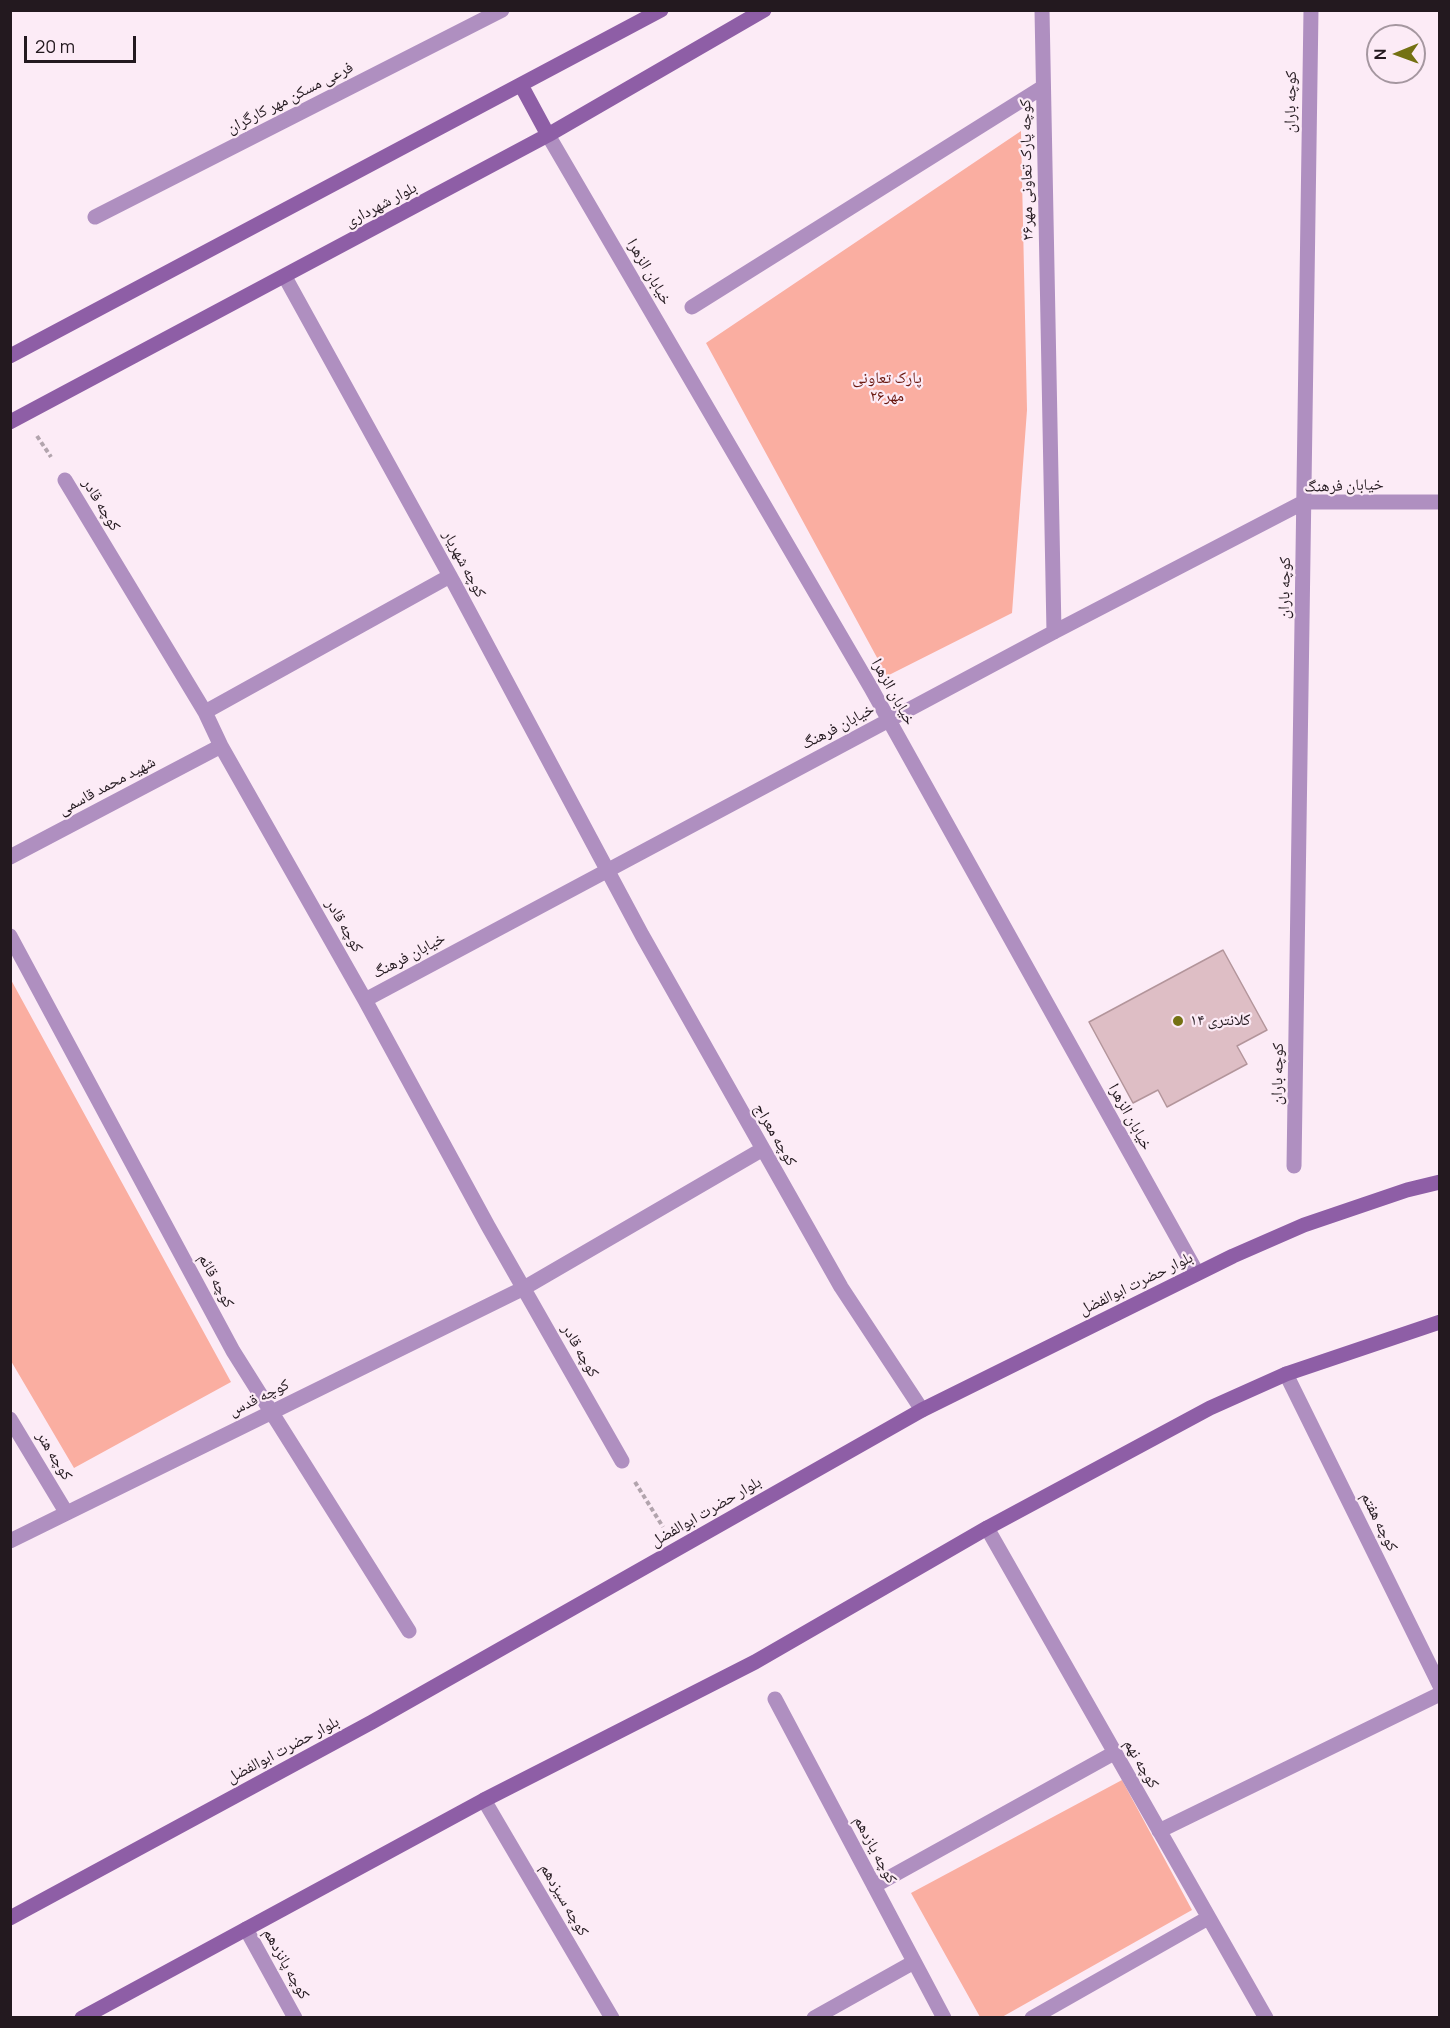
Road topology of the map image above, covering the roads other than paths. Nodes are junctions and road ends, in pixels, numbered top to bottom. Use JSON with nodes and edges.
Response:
{"nodes":[{"id":1,"x":502,"y":10,"type":"edge"},
{"id":2,"x":661,"y":10,"type":"edge"},
{"id":3,"x":764,"y":10,"type":"edge"},
{"id":4,"x":1042,"y":10,"type":"edge"},
{"id":5,"x":1311,"y":10,"type":"edge"},
{"id":6,"x":521,"y":85,"type":"junction"},
{"id":7,"x":1043,"y":87,"type":"junction"},
{"id":8,"x":548,"y":135,"type":"junction"},
{"id":9,"x":94,"y":217,"type":"dead end"},
{"id":10,"x":285,"y":277,"type":"junction"},
{"id":11,"x":692,"y":307,"type":"dead end"},
{"id":12,"x":10,"y":356,"type":"edge"},
{"id":13,"x":17,"y":419,"type":"edge"},
{"id":14,"x":65,"y":480,"type":"road end"},
{"id":15,"x":1304,"y":502,"type":"junction"},
{"id":16,"x":1440,"y":502,"type":"edge"},
{"id":17,"x":450,"y":576,"type":"junction"},
{"id":18,"x":1054,"y":632,"type":"junction"},
{"id":19,"x":205,"y":712,"type":"junction"},
{"id":20,"x":889,"y":720,"type":"junction"},
{"id":21,"x":220,"y":746,"type":"junction"},
{"id":22,"x":10,"y":857,"type":"edge"},
{"id":23,"x":606,"y":871,"type":"junction"},
{"id":24,"x":10,"y":936,"type":"edge"},
{"id":25,"x":365,"y":1000,"type":"junction"},
{"id":26,"x":763,"y":1149,"type":"junction"},
{"id":27,"x":1294,"y":1166,"type":"dead end"},
{"id":28,"x":1440,"y":1182,"type":"edge"},
{"id":29,"x":1197,"y":1274,"type":"junction"},
{"id":30,"x":524,"y":1288,"type":"junction"},
{"id":31,"x":1440,"y":1322,"type":"edge"},
{"id":32,"x":1286,"y":1374,"type":"junction"},
{"id":33,"x":922,"y":1410,"type":"junction"},
{"id":34,"x":272,"y":1412,"type":"junction"},
{"id":35,"x":10,"y":1419,"type":"edge"},
{"id":36,"x":622,"y":1461,"type":"road end"},
{"id":37,"x":66,"y":1512,"type":"junction"},
{"id":38,"x":987,"y":1528,"type":"junction"},
{"id":39,"x":10,"y":1541,"type":"edge"},
{"id":40,"x":409,"y":1631,"type":"dead end"},
{"id":41,"x":1440,"y":1686,"type":"edge"},
{"id":42,"x":1440,"y":1694,"type":"edge"},
{"id":43,"x":775,"y":1699,"type":"dead end"},
{"id":44,"x":1114,"y":1753,"type":"junction"},
{"id":45,"x":484,"y":1800,"type":"junction"},
{"id":46,"x":1159,"y":1831,"type":"junction"},
{"id":47,"x":874,"y":1886,"type":"junction"},
{"id":48,"x":10,"y":1918,"type":"edge"},
{"id":49,"x":1208,"y":1918,"type":"junction"},
{"id":50,"x":246,"y":1929,"type":"junction"},
{"id":51,"x":914,"y":1962,"type":"junction"},
{"id":52,"x":82,"y":2018,"type":"edge"},
{"id":53,"x":295,"y":2018,"type":"edge"},
{"id":54,"x":612,"y":2018,"type":"edge"},
{"id":55,"x":814,"y":2018,"type":"edge"},
{"id":56,"x":944,"y":2018,"type":"edge"},
{"id":57,"x":1032,"y":2018,"type":"edge"},
{"id":58,"x":1266,"y":2018,"type":"edge"}],
"edges":[{"from":1,"to":9,"type":"street","name":"فرعی مسکن مهر کارگران"},
{"from":2,"to":6,"type":"main road"},
{"from":3,"to":8,"type":"main road","name":"بلوار شهرداری"},
{"from":4,"to":7,"type":"street"},
{"from":5,"to":15,"type":"street","name":"کوچه باران"},
{"from":6,"to":8,"type":"main road"},
{"from":6,"to":12,"type":"main road"},
{"from":7,"to":11,"type":"street","name":"کوچه پارک تعاونی مهر۲۶"},
{"from":7,"to":18,"type":"street","name":"کوچه پارک تعاونی مهر۲۶"},
{"from":8,"to":10,"type":"main road","name":"بلوار شهرداری"},
{"from":8,"to":20,"type":"street","name":"خیابان الزهرا"},
{"from":10,"to":13,"type":"main road","name":"بلوار شهرداری"},
{"from":10,"to":17,"type":"street","name":"کوچه شهریار"},
{"from":14,"to":19,"type":"street","name":"کوچه قادر"},
{"from":15,"to":16,"type":"street","name":"خیابان فرهنگ"},
{"from":15,"to":18,"type":"street","name":"خیابان فرهنگ"},
{"from":15,"to":27,"type":"street","name":"کوچه باران"},
{"from":17,"to":19,"type":"street"},
{"from":17,"to":23,"type":"street","name":"کوچه شهریار"},
{"from":18,"to":20,"type":"street","name":"خیابان فرهنگ"},
{"from":19,"to":21,"type":"street","name":"کوچه قادر"},
{"from":20,"to":23,"type":"street","name":"خیابان فرهنگ"},
{"from":20,"to":29,"type":"street","name":"خیابان الزهرا"},
{"from":21,"to":22,"type":"street","name":"شهید محمد قاسمی"},
{"from":21,"to":25,"type":"street","name":"کوچه قادر"},
{"from":23,"to":25,"type":"street","name":"خیابان فرهنگ"},
{"from":23,"to":26,"type":"street","name":"کوچه معراج"},
{"from":24,"to":34,"type":"street","name":"کوچه قائم"},
{"from":25,"to":30,"type":"street","name":"کوچه قادر"},
{"from":26,"to":30,"type":"street","name":"کوچه قدس"},
{"from":26,"to":33,"type":"street","name":"کوچه معراج"},
{"from":28,"to":29,"type":"main road","name":"بلوار حضرت ابوالفضل"},
{"from":29,"to":33,"type":"main road","name":"بلوار حضرت ابوالفضل"},
{"from":30,"to":34,"type":"street","name":"کوچه قدس"},
{"from":30,"to":36,"type":"street","name":"کوچه قادر"},
{"from":31,"to":32,"type":"main road"},
{"from":32,"to":38,"type":"main road"},
{"from":32,"to":41,"type":"street","name":"کوچه هفتم"},
{"from":33,"to":48,"type":"main road","name":"بلوار حضرت ابوالفضل"},
{"from":34,"to":37,"type":"street","name":"کوچه قدس"},
{"from":34,"to":40,"type":"street","name":"کوچه قائم"},
{"from":35,"to":37,"type":"street","name":"کوچه هنر"},
{"from":37,"to":39,"type":"street","name":"کوچه قدس"},
{"from":38,"to":44,"type":"street","name":"کوچه نهم"},
{"from":38,"to":45,"type":"main road"},
{"from":42,"to":46,"type":"street"},
{"from":43,"to":47,"type":"street","name":"کوچه یازدهم"},
{"from":44,"to":46,"type":"street","name":"کوچه نهم"},
{"from":44,"to":47,"type":"street"},
{"from":45,"to":50,"type":"main road"},
{"from":45,"to":54,"type":"street","name":"کوچه سیزدهم"},
{"from":46,"to":49,"type":"street","name":"کوچه نهم"},
{"from":47,"to":51,"type":"street","name":"کوچه یازدهم"},
{"from":49,"to":57,"type":"street"},
{"from":49,"to":58,"type":"street","name":"کوچه نهم"},
{"from":50,"to":52,"type":"main road"},
{"from":50,"to":53,"type":"street","name":"کوچه پانزدهم"},
{"from":51,"to":55,"type":"street"},
{"from":51,"to":56,"type":"street","name":"کوچه یازدهم"}]}
